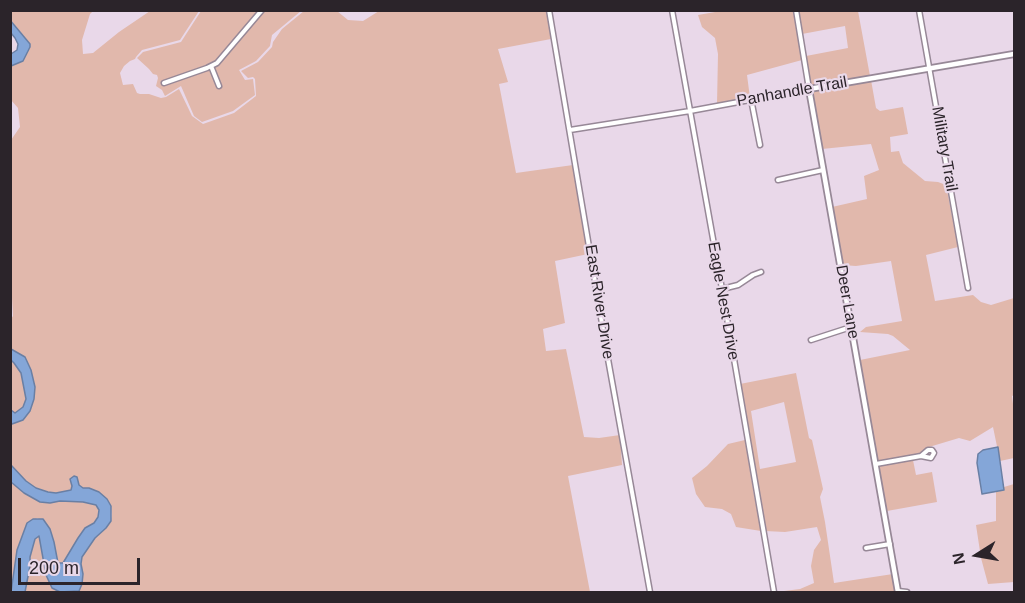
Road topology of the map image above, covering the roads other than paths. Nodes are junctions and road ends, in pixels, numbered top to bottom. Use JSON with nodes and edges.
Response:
{"nodes":[{"id":1,"x":262,"y":10,"type":"edge"},
{"id":2,"x":549,"y":10,"type":"edge"},
{"id":3,"x":672,"y":10,"type":"edge"},
{"id":4,"x":796,"y":10,"type":"edge"},
{"id":5,"x":919,"y":10,"type":"edge"},
{"id":6,"x":1014,"y":54,"type":"edge"},
{"id":7,"x":211,"y":66,"type":"junction"},
{"id":8,"x":930,"y":69,"type":"junction"},
{"id":9,"x":164,"y":83,"type":"dead end"},
{"id":10,"x":219,"y":86,"type":"dead end"},
{"id":11,"x":809,"y":89,"type":"junction"},
{"id":12,"x":751,"y":99,"type":"junction"},
{"id":13,"x":690,"y":111,"type":"junction"},
{"id":14,"x":570,"y":130,"type":"junction"},
{"id":15,"x":760,"y":146,"type":"dead end"},
{"id":16,"x":823,"y":170,"type":"junction"},
{"id":17,"x":778,"y":180,"type":"dead end"},
{"id":18,"x":761,"y":272,"type":"dead end"},
{"id":19,"x":968,"y":288,"type":"dead end"},
{"id":20,"x":722,"y":289,"type":"junction"},
{"id":21,"x":851,"y":327,"type":"junction"},
{"id":22,"x":811,"y":340,"type":"dead end"},
{"id":23,"x":921,"y":456,"type":"dead end"},
{"id":24,"x":876,"y":464,"type":"junction"},
{"id":25,"x":890,"y":544,"type":"junction"},
{"id":26,"x":866,"y":548,"type":"dead end"},
{"id":27,"x":650,"y":592,"type":"edge"},
{"id":28,"x":774,"y":592,"type":"edge"},
{"id":29,"x":898,"y":592,"type":"edge"},
{"id":30,"x":907,"y":592,"type":"edge"}],
"edges":[{"from":1,"to":7,"type":"street"},
{"from":2,"to":14,"type":"street","name":"East River Drive"},
{"from":3,"to":13,"type":"street","name":"Eagle Nest Drive"},
{"from":4,"to":11,"type":"street","name":"Deer Lane"},
{"from":5,"to":8,"type":"street","name":"Military Trail"},
{"from":6,"to":8,"type":"street","name":"Panhandle Trail"},
{"from":7,"to":9,"type":"street"},
{"from":7,"to":10,"type":"street"},
{"from":8,"to":11,"type":"street","name":"Panhandle Trail"},
{"from":8,"to":19,"type":"street","name":"Military Trail"},
{"from":11,"to":12,"type":"street","name":"Panhandle Trail"},
{"from":11,"to":16,"type":"street","name":"Deer Lane"},
{"from":12,"to":13,"type":"street","name":"Panhandle Trail"},
{"from":12,"to":15,"type":"street"},
{"from":13,"to":14,"type":"street","name":"Panhandle Trail"},
{"from":13,"to":20,"type":"street","name":"Eagle Nest Drive"},
{"from":14,"to":27,"type":"street","name":"East River Drive"},
{"from":16,"to":17,"type":"street"},
{"from":16,"to":21,"type":"street","name":"Deer Lane"},
{"from":18,"to":20,"type":"street"},
{"from":20,"to":28,"type":"street","name":"Eagle Nest Drive"},
{"from":21,"to":22,"type":"street"},
{"from":21,"to":24,"type":"street","name":"Deer Lane"},
{"from":23,"to":24,"type":"street"},
{"from":24,"to":25,"type":"street","name":"Deer Lane"},
{"from":25,"to":26,"type":"street"},
{"from":25,"to":29,"type":"street","name":"Deer Lane"},
{"from":29,"to":30,"type":"street"}]}
